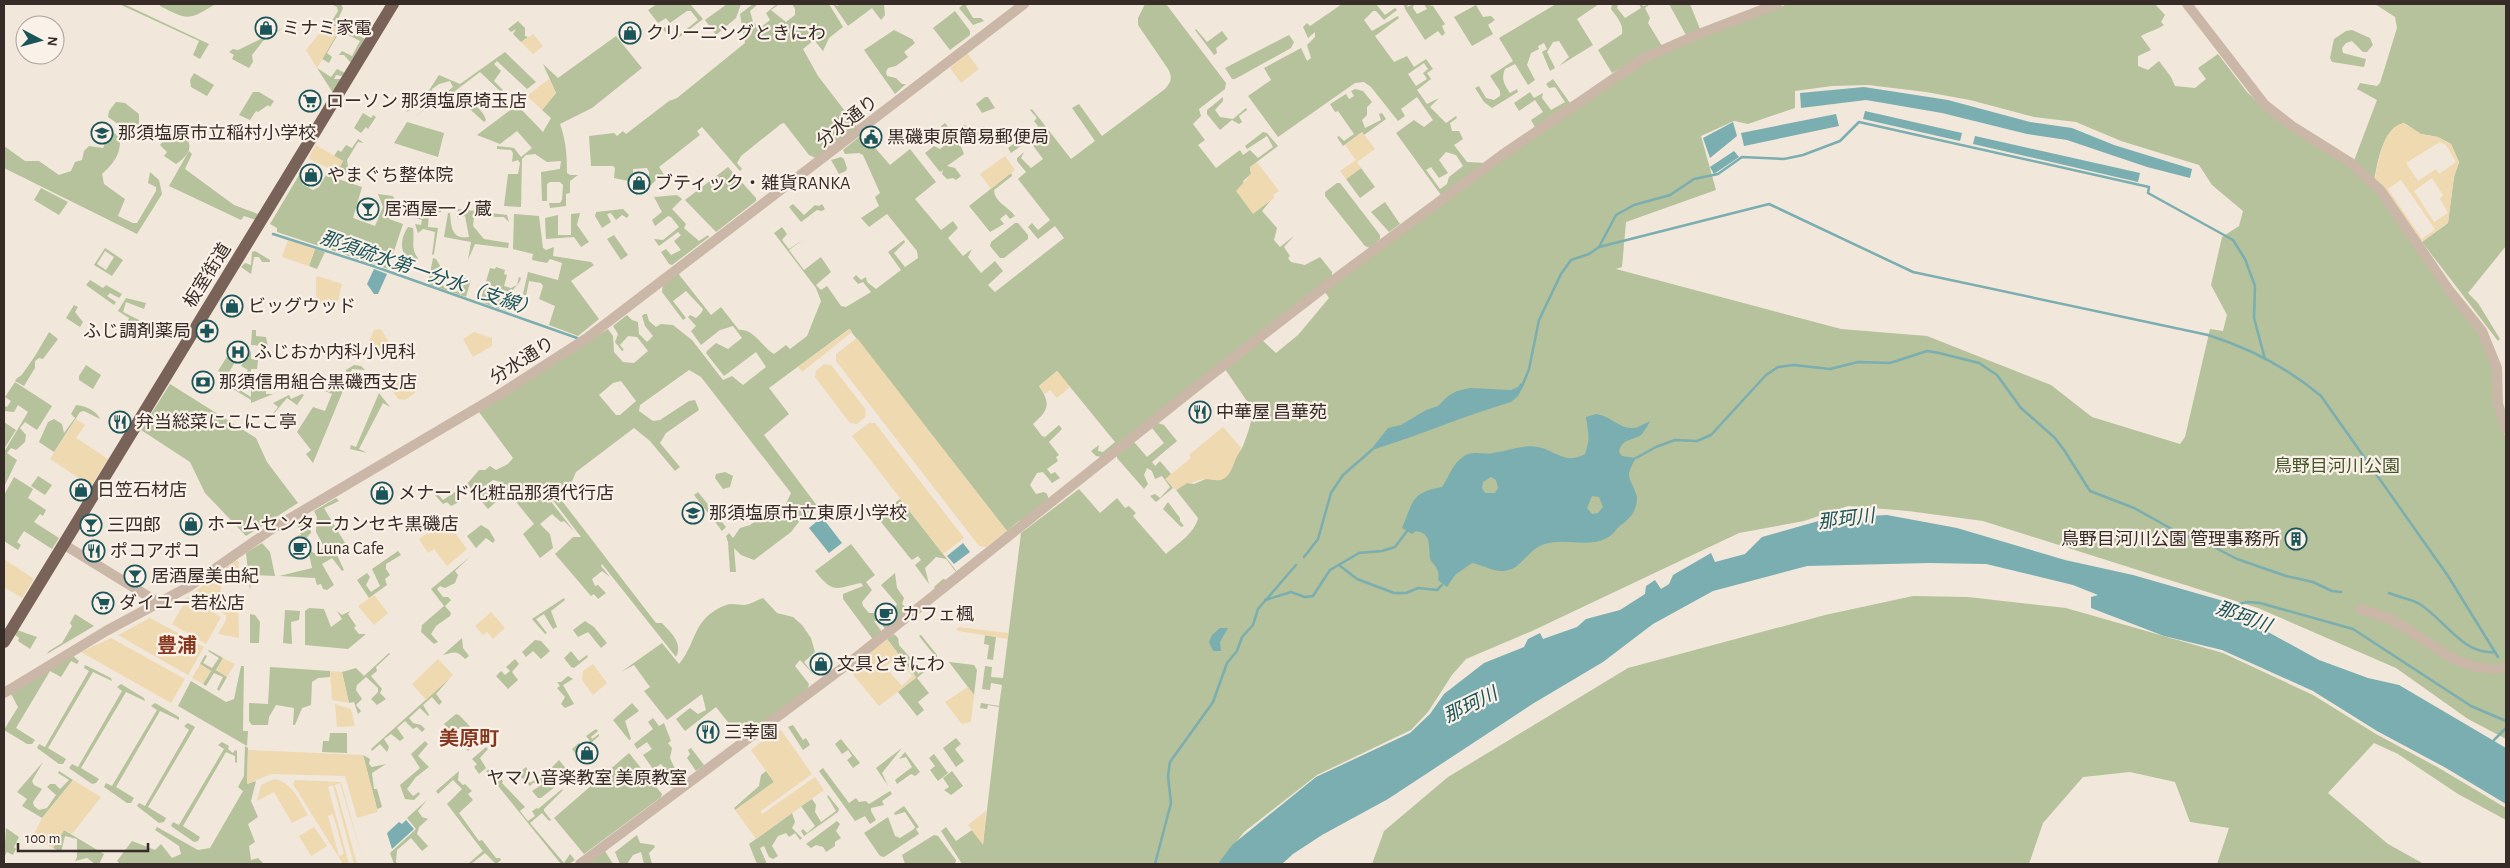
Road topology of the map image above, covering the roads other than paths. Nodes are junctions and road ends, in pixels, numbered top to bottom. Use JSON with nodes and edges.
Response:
{"nodes":[{"id":1,"x":393,"y":4,"type":"edge"},
{"id":2,"x":1024,"y":4,"type":"edge"},
{"id":3,"x":1777,"y":4,"type":"edge"},
{"id":4,"x":2187,"y":4,"type":"edge"},
{"id":5,"x":2506,"y":429,"type":"edge"},
{"id":6,"x":63,"y":544,"type":"junction"},
{"id":7,"x":159,"y":603,"type":"junction"},
{"id":8,"x":2360,"y":609,"type":"dead end"},
{"id":9,"x":4,"y":642,"type":"edge"},
{"id":10,"x":2506,"y":668,"type":"edge"},
{"id":11,"x":4,"y":692,"type":"edge"},
{"id":12,"x":580,"y":864,"type":"edge"}],
"edges":[{"from":1,"to":6,"type":"main road","name":"板室街道"},
{"from":2,"to":7,"type":"street","name":"分水通り"},
{"from":3,"to":12,"type":"street"},
{"from":4,"to":5,"type":"street"},
{"from":6,"to":7,"type":"street"},
{"from":6,"to":9,"type":"main road","name":"板室街道"},
{"from":7,"to":11,"type":"street","name":"分水通り"},
{"from":8,"to":10,"type":"street"}]}
